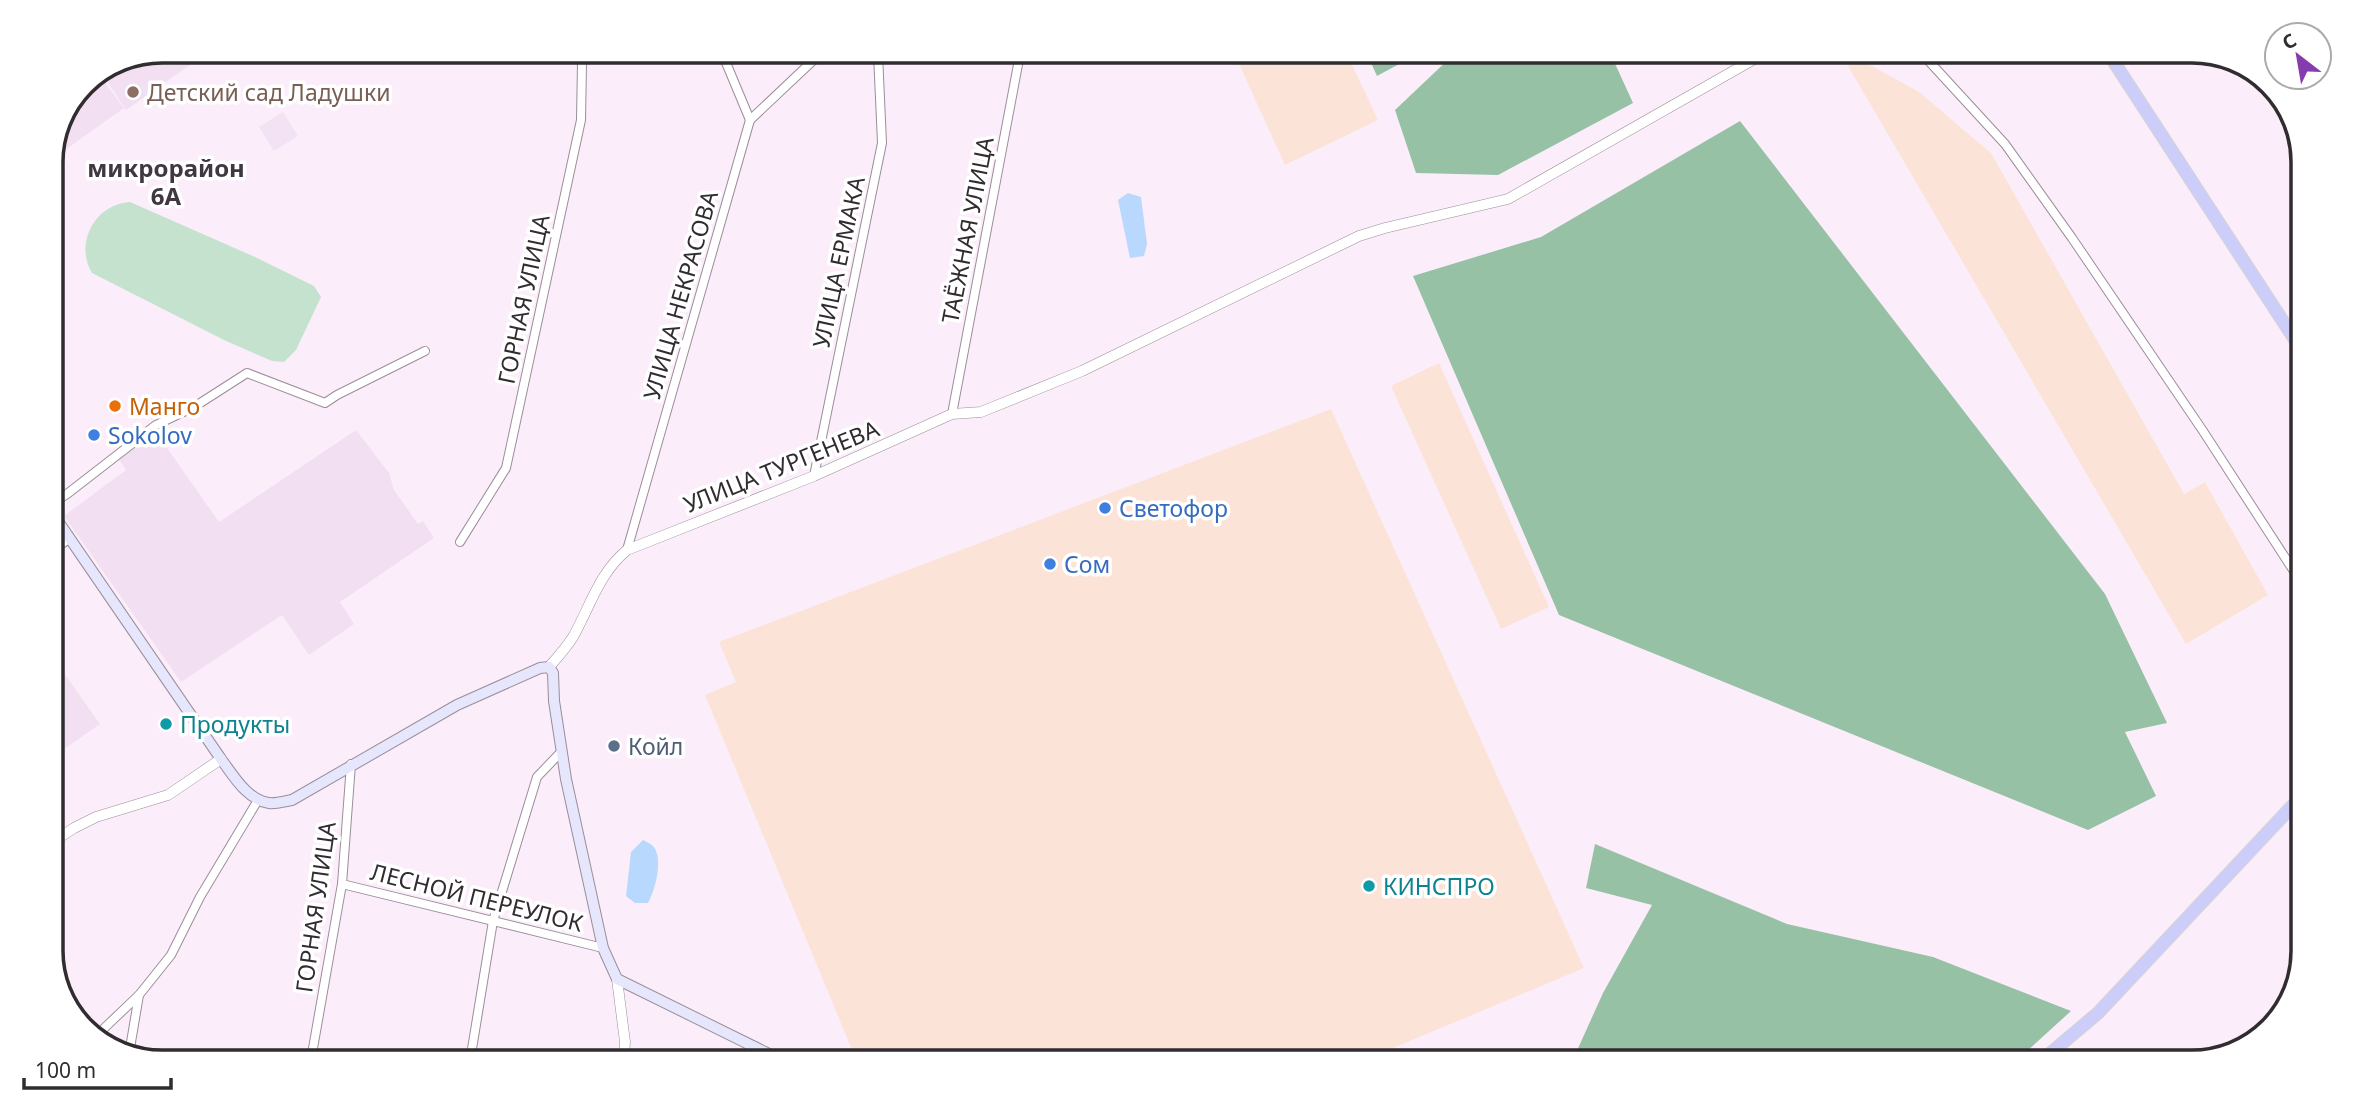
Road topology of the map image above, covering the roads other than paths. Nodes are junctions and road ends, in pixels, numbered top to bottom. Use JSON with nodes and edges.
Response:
{"nodes":[{"id":1,"x":582,"y":63,"type":"edge"},
{"id":2,"x":726,"y":63,"type":"edge"},
{"id":3,"x":811,"y":63,"type":"edge"},
{"id":4,"x":878,"y":63,"type":"edge"},
{"id":5,"x":1018,"y":63,"type":"edge"},
{"id":6,"x":1747,"y":63,"type":"edge"},
{"id":7,"x":1931,"y":63,"type":"edge"},
{"id":8,"x":2115,"y":63,"type":"edge"},
{"id":9,"x":750,"y":120,"type":"junction"},
{"id":10,"x":2291,"y":334,"type":"edge"},
{"id":11,"x":425,"y":351,"type":"dead end"},
{"id":12,"x":952,"y":414,"type":"junction"},
{"id":13,"x":814,"y":476,"type":"junction"},
{"id":14,"x":63,"y":496,"type":"edge"},
{"id":15,"x":63,"y":530,"type":"edge"},
{"id":16,"x":69,"y":539,"type":"junction"},
{"id":17,"x":460,"y":542,"type":"dead end"},
{"id":18,"x":63,"y":543,"type":"edge"},
{"id":19,"x":627,"y":551,"type":"junction"},
{"id":20,"x":2291,"y":567,"type":"edge"},
{"id":21,"x":549,"y":667,"type":"junction"},
{"id":22,"x":561,"y":752,"type":"junction"},
{"id":23,"x":221,"y":758,"type":"junction"},
{"id":24,"x":351,"y":764,"type":"junction"},
{"id":25,"x":258,"y":800,"type":"junction"},
{"id":26,"x":2291,"y":808,"type":"edge"},
{"id":27,"x":63,"y":835,"type":"edge"},
{"id":28,"x":342,"y":884,"type":"junction"},
{"id":29,"x":493,"y":921,"type":"junction"},
{"id":30,"x":603,"y":948,"type":"junction"},
{"id":31,"x":617,"y":979,"type":"junction"},
{"id":32,"x":139,"y":995,"type":"junction"},
{"id":33,"x":102,"y":1030,"type":"edge"},
{"id":34,"x":131,"y":1044,"type":"edge"},
{"id":35,"x":313,"y":1050,"type":"edge"},
{"id":36,"x":472,"y":1050,"type":"edge"},
{"id":37,"x":624,"y":1050,"type":"edge"},
{"id":38,"x":762,"y":1050,"type":"edge"},
{"id":39,"x":2054,"y":1050,"type":"edge"}],
"edges":[{"from":1,"to":17,"type":"street","name":"ГОРНАЯ УЛИЦА"},
{"from":2,"to":9,"type":"street"},
{"from":3,"to":9,"type":"street"},
{"from":4,"to":13,"type":"street","name":"УЛИЦА ЕРМАКА"},
{"from":5,"to":12,"type":"street","name":"ТАЁЖНАЯ УЛИЦА"},
{"from":6,"to":12,"type":"street","name":"УЛИЦА ТУРГЕНЕВА"},
{"from":7,"to":20,"type":"street"},
{"from":8,"to":10,"type":"main road"},
{"from":9,"to":19,"type":"street","name":"УЛИЦА НЕКРАСОВА"},
{"from":11,"to":14,"type":"street"},
{"from":12,"to":13,"type":"street","name":"УЛИЦА ТУРГЕНЕВА"},
{"from":13,"to":19,"type":"street","name":"УЛИЦА ТУРГЕНЕВА"},
{"from":15,"to":16,"type":"main road"},
{"from":16,"to":18,"type":"street"},
{"from":16,"to":23,"type":"main road"},
{"from":19,"to":21,"type":"street","name":"УЛИЦА ТУРГЕНЕВА"},
{"from":21,"to":22,"type":"main road"},
{"from":21,"to":24,"type":"main road"},
{"from":22,"to":29,"type":"street"},
{"from":22,"to":30,"type":"main road"},
{"from":23,"to":25,"type":"main road"},
{"from":23,"to":27,"type":"street"},
{"from":24,"to":25,"type":"main road"},
{"from":24,"to":28,"type":"street","name":"ГОРНАЯ УЛИЦА"},
{"from":25,"to":32,"type":"street"},
{"from":26,"to":39,"type":"main road"},
{"from":28,"to":29,"type":"street","name":"ЛЕСНОЙ ПЕРЕУЛОК"},
{"from":28,"to":35,"type":"street","name":"ГОРНАЯ УЛИЦА"},
{"from":29,"to":30,"type":"street","name":"ЛЕСНОЙ ПЕРЕУЛОК"},
{"from":29,"to":36,"type":"street"},
{"from":30,"to":31,"type":"main road"},
{"from":31,"to":37,"type":"street"},
{"from":31,"to":38,"type":"main road"},
{"from":32,"to":33,"type":"street"},
{"from":32,"to":34,"type":"street"}]}
